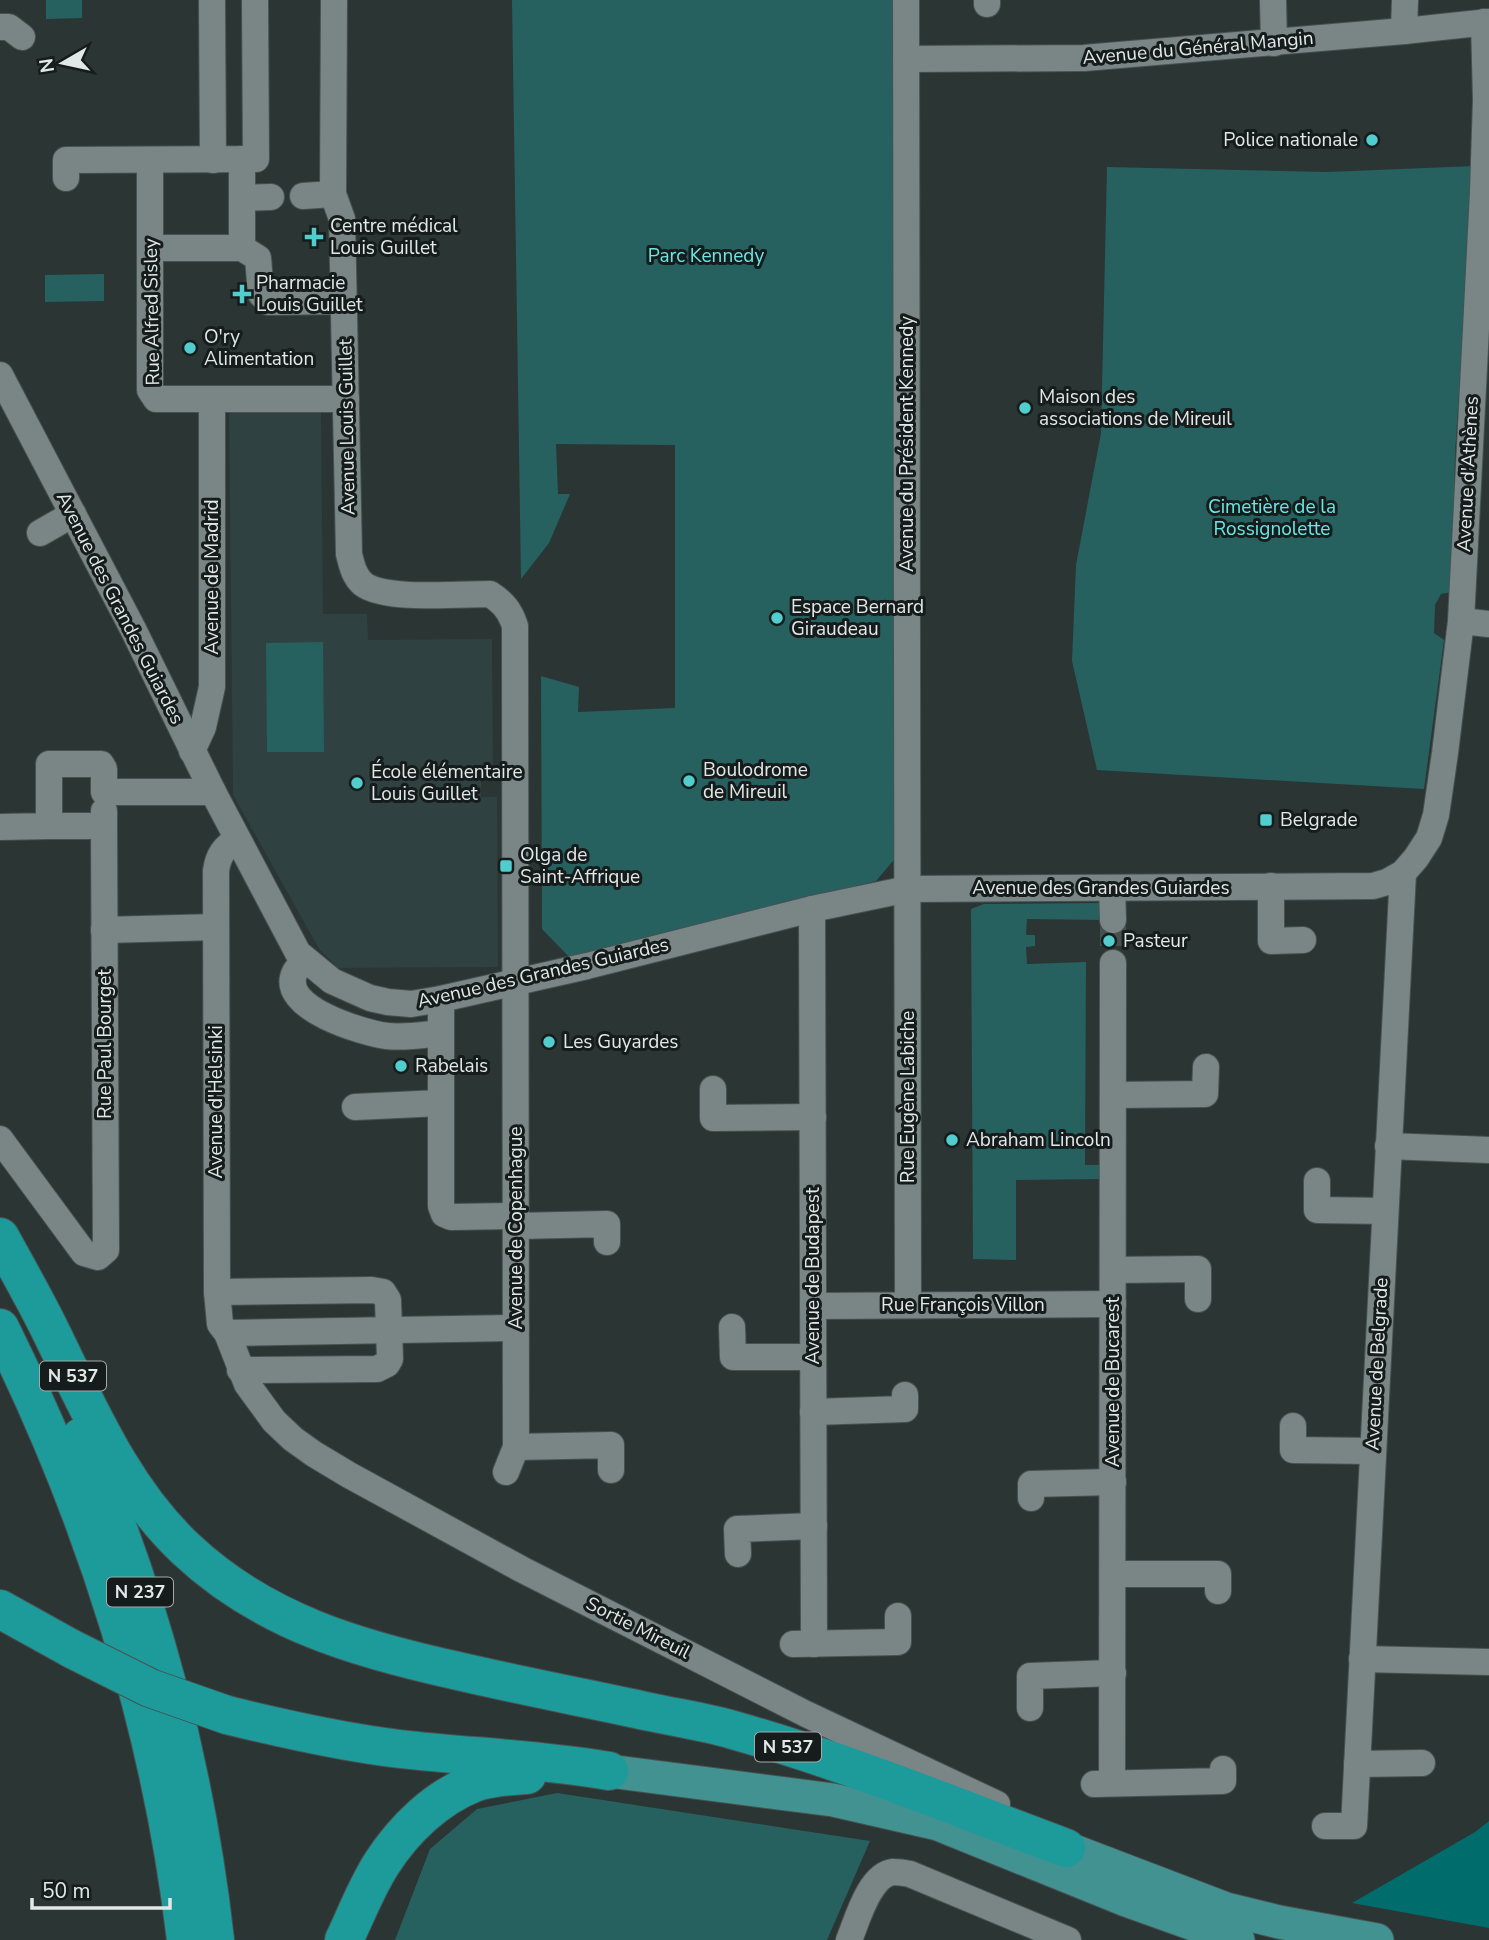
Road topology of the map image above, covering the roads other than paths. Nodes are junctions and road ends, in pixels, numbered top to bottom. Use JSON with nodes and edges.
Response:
{"nodes":[{"id":1,"x":212,"y":0,"type":"edge"},
{"id":2,"x":255,"y":0,"type":"edge"},
{"id":3,"x":334,"y":0,"type":"edge"},
{"id":4,"x":906,"y":0,"type":"edge"},
{"id":5,"x":1273,"y":0,"type":"edge"},
{"id":6,"x":1405,"y":0,"type":"edge"},
{"id":7,"x":1487,"y":22,"type":"edge"},
{"id":8,"x":1404,"y":32,"type":"junction"},
{"id":9,"x":1274,"y":43,"type":"junction"},
{"id":10,"x":906,"y":59,"type":"junction"},
{"id":11,"x":213,"y":159,"type":"junction"},
{"id":12,"x":242,"y":159,"type":"junction"},
{"id":13,"x":150,"y":160,"type":"junction"},
{"id":14,"x":66,"y":178,"type":"dead end"},
{"id":15,"x":333,"y":194,"type":"junction"},
{"id":16,"x":271,"y":197,"type":"dead end"},
{"id":17,"x":303,"y":197,"type":"dead end"},
{"id":18,"x":242,"y":198,"type":"junction"},
{"id":19,"x":150,"y":248,"type":"junction"},
{"id":20,"x":242,"y":248,"type":"junction"},
{"id":21,"x":344,"y":301,"type":"junction"},
{"id":22,"x":1481,"y":349,"type":"edge"},
{"id":23,"x":0,"y":374,"type":"edge"},
{"id":24,"x":212,"y":398,"type":"junction"},
{"id":25,"x":346,"y":399,"type":"junction"},
{"id":26,"x":73,"y":514,"type":"junction"},
{"id":27,"x":40,"y":533,"type":"dead end"},
{"id":28,"x":1477,"y":540,"type":"edge"},
{"id":29,"x":500,"y":600,"type":"joint"},
{"id":30,"x":1461,"y":621,"type":"junction"},
{"id":31,"x":1489,"y":624,"type":"edge"},
{"id":32,"x":192,"y":751,"type":"junction"},
{"id":33,"x":104,"y":792,"type":"junction"},
{"id":34,"x":212,"y":792,"type":"junction"},
{"id":35,"x":49,"y":826,"type":"junction"},
{"id":36,"x":104,"y":826,"type":"junction"},
{"id":37,"x":0,"y":827,"type":"edge"},
{"id":38,"x":237,"y":839,"type":"junction"},
{"id":39,"x":1403,"y":873,"type":"junction"},
{"id":40,"x":1271,"y":886,"type":"junction"},
{"id":41,"x":1112,"y":888,"type":"junction"},
{"id":42,"x":908,"y":889,"type":"junction"},
{"id":43,"x":812,"y":909,"type":"junction"},
{"id":44,"x":1112,"y":920,"type":"tunnel mouth"},
{"id":45,"x":216,"y":927,"type":"junction"},
{"id":46,"x":104,"y":930,"type":"junction"},
{"id":47,"x":1303,"y":940,"type":"dead end"},
{"id":48,"x":306,"y":961,"type":"junction"},
{"id":49,"x":1113,"y":963,"type":"tunnel mouth"},
{"id":50,"x":515,"y":982,"type":"junction"},
{"id":51,"x":440,"y":999,"type":"junction"},
{"id":52,"x":440,"y":1032,"type":"junction"},
{"id":53,"x":1206,"y":1067,"type":"dead end"},
{"id":54,"x":713,"y":1089,"type":"dead end"},
{"id":55,"x":1113,"y":1095,"type":"junction"},
{"id":56,"x":440,"y":1103,"type":"junction"},
{"id":57,"x":355,"y":1107,"type":"dead end"},
{"id":58,"x":813,"y":1117,"type":"junction"},
{"id":59,"x":0,"y":1139,"type":"edge"},
{"id":60,"x":1388,"y":1146,"type":"junction"},
{"id":61,"x":1489,"y":1150,"type":"edge"},
{"id":62,"x":1317,"y":1181,"type":"dead end"},
{"id":63,"x":1385,"y":1212,"type":"junction"},
{"id":64,"x":516,"y":1221,"type":"junction"},
{"id":65,"x":0,"y":1237,"type":"edge"},
{"id":66,"x":607,"y":1242,"type":"dead end"},
{"id":67,"x":0,"y":1264,"type":"edge"},
{"id":68,"x":1113,"y":1270,"type":"junction"},
{"id":69,"x":217,"y":1292,"type":"junction"},
{"id":70,"x":1198,"y":1299,"type":"dead end"},
{"id":71,"x":1113,"y":1304,"type":"junction"},
{"id":72,"x":908,"y":1305,"type":"junction"},
{"id":73,"x":813,"y":1306,"type":"junction"},
{"id":74,"x":732,"y":1327,"type":"dead end"},
{"id":75,"x":0,"y":1328,"type":"edge"},
{"id":76,"x":516,"y":1328,"type":"junction"},
{"id":77,"x":390,"y":1329,"type":"junction"},
{"id":78,"x":227,"y":1332,"type":"junction"},
{"id":79,"x":813,"y":1357,"type":"junction"},
{"id":80,"x":240,"y":1370,"type":"junction"},
{"id":81,"x":905,"y":1395,"type":"dead end"},
{"id":82,"x":813,"y":1412,"type":"junction"},
{"id":83,"x":1293,"y":1426,"type":"dead end"},
{"id":84,"x":516,"y":1447,"type":"junction"},
{"id":85,"x":1373,"y":1451,"type":"junction"},
{"id":86,"x":611,"y":1470,"type":"dead end"},
{"id":87,"x":506,"y":1472,"type":"dead end"},
{"id":88,"x":1113,"y":1482,"type":"junction"},
{"id":89,"x":1031,"y":1499,"type":"dead end"},
{"id":90,"x":814,"y":1526,"type":"junction"},
{"id":91,"x":738,"y":1554,"type":"dead end"},
{"id":92,"x":1113,"y":1574,"type":"junction"},
{"id":93,"x":1218,"y":1591,"type":"dead end"},
{"id":94,"x":0,"y":1609,"type":"edge"},
{"id":95,"x":898,"y":1616,"type":"dead end"},
{"id":96,"x":1362,"y":1659,"type":"junction"},
{"id":97,"x":1489,"y":1662,"type":"edge"},
{"id":98,"x":1113,"y":1673,"type":"junction"},
{"id":99,"x":1030,"y":1708,"type":"dead end"},
{"id":100,"x":1422,"y":1763,"type":"dead end"},
{"id":101,"x":1357,"y":1764,"type":"junction"},
{"id":102,"x":1223,"y":1769,"type":"dead end"},
{"id":103,"x":609,"y":1771,"type":"junction"},
{"id":104,"x":1325,"y":1826,"type":"dead end"},
{"id":105,"x":1066,"y":1848,"type":"junction"},
{"id":106,"x":186,"y":1940,"type":"edge"},
{"id":107,"x":215,"y":1940,"type":"edge"},
{"id":108,"x":344,"y":1940,"type":"edge"},
{"id":109,"x":849,"y":1940,"type":"edge"},
{"id":110,"x":1068,"y":1940,"type":"edge"},
{"id":111,"x":1238,"y":1940,"type":"edge"},
{"id":112,"x":1377,"y":1940,"type":"edge"}],
"edges":[{"from":1,"to":11,"type":"street"},
{"from":2,"to":12,"type":"street"},
{"from":3,"to":15,"type":"street","name":"Avenue Louis Guillet"},
{"from":4,"to":10,"type":"street","name":"Avenue du Président Kennedy"},
{"from":5,"to":9,"type":"street"},
{"from":6,"to":8,"type":"street"},
{"from":7,"to":8,"type":"street","name":"Avenue du Général Mangin"},
{"from":7,"to":22,"type":"street","name":"Avenue d'Athènes"},
{"from":8,"to":9,"type":"street","name":"Avenue du Général Mangin"},
{"from":9,"to":10,"type":"street","name":"Avenue du Général Mangin"},
{"from":10,"to":42,"type":"street","name":"Avenue du Président Kennedy"},
{"from":11,"to":12,"type":"street"},
{"from":11,"to":13,"type":"street"},
{"from":12,"to":18,"type":"street"},
{"from":13,"to":14,"type":"street"},
{"from":13,"to":19,"type":"street","name":"Rue Alfred Sisley"},
{"from":15,"to":17,"type":"street"},
{"from":15,"to":21,"type":"street","name":"Avenue Louis Guillet"},
{"from":16,"to":18,"type":"street"},
{"from":18,"to":20,"type":"street"},
{"from":19,"to":20,"type":"street"},
{"from":19,"to":24,"type":"street","name":"Rue Alfred Sisley"},
{"from":20,"to":21,"type":"street"},
{"from":21,"to":25,"type":"street","name":"Avenue Louis Guillet"},
{"from":22,"to":28,"type":"street","name":"Avenue d'Athènes"},
{"from":23,"to":26,"type":"street","name":"Avenue des Grandes Guiardes"},
{"from":24,"to":25,"type":"street","name":"Rue Alfred Sisley"},
{"from":24,"to":32,"type":"street","name":"Avenue de Madrid"},
{"from":25,"to":29,"type":"street","name":"Avenue Louis Guillet"},
{"from":26,"to":27,"type":"street"},
{"from":26,"to":32,"type":"street","name":"Avenue des Grandes Guiardes"},
{"from":28,"to":30,"type":"street","name":"Avenue d'Athènes"},
{"from":29,"to":50,"type":"street","name":"Avenue de Copenhague"},
{"from":30,"to":31,"type":"street"},
{"from":30,"to":39,"type":"street","name":"Avenue d'Athènes"},
{"from":32,"to":34,"type":"street","name":"Avenue des Grandes Guiardes"},
{"from":33,"to":34,"type":"street"},
{"from":33,"to":35,"type":"street","name":"Rue Paul Bourget"},
{"from":33,"to":36,"type":"street","name":"Rue Paul Bourget"},
{"from":34,"to":38,"type":"street","name":"Avenue des Grandes Guiardes"},
{"from":35,"to":36,"type":"street"},
{"from":35,"to":37,"type":"street"},
{"from":36,"to":46,"type":"street","name":"Rue Paul Bourget"},
{"from":38,"to":45,"type":"street","name":"Avenue d'Helsinki"},
{"from":38,"to":48,"type":"street","name":"Avenue des Grandes Guiardes"},
{"from":39,"to":40,"type":"street","name":"Avenue des Grandes Guiardes"},
{"from":39,"to":60,"type":"street","name":"Avenue de Belgrade"},
{"from":40,"to":41,"type":"street","name":"Avenue des Grandes Guiardes"},
{"from":40,"to":47,"type":"street"},
{"from":41,"to":42,"type":"street","name":"Avenue des Grandes Guiardes"},
{"from":41,"to":44,"type":"street"},
{"from":42,"to":43,"type":"street","name":"Avenue des Grandes Guiardes"},
{"from":42,"to":72,"type":"street","name":"Rue Eugène Labiche"},
{"from":43,"to":50,"type":"street","name":"Avenue des Grandes Guiardes"},
{"from":43,"to":58,"type":"street","name":"Avenue de Budapest"},
{"from":45,"to":46,"type":"street"},
{"from":45,"to":69,"type":"street","name":"Avenue d'Helsinki"},
{"from":46,"to":59,"type":"street","name":"Rue Paul Bourget"},
{"from":48,"to":51,"type":"street","name":"Avenue des Grandes Guiardes"},
{"from":48,"to":52,"type":"street"},
{"from":49,"to":55,"type":"street","name":"Avenue de Bucarest"},
{"from":50,"to":51,"type":"street","name":"Avenue des Grandes Guiardes"},
{"from":50,"to":64,"type":"street","name":"Avenue de Copenhague"},
{"from":51,"to":52,"type":"street"},
{"from":52,"to":56,"type":"street"},
{"from":53,"to":55,"type":"street"},
{"from":54,"to":58,"type":"street"},
{"from":55,"to":68,"type":"street","name":"Avenue de Bucarest"},
{"from":56,"to":57,"type":"street"},
{"from":56,"to":64,"type":"street"},
{"from":58,"to":73,"type":"street","name":"Avenue de Budapest"},
{"from":60,"to":61,"type":"street"},
{"from":60,"to":63,"type":"street","name":"Avenue de Belgrade"},
{"from":62,"to":63,"type":"street"},
{"from":63,"to":85,"type":"street","name":"Avenue de Belgrade"},
{"from":64,"to":66,"type":"street"},
{"from":64,"to":76,"type":"street","name":"Avenue de Copenhague"},
{"from":65,"to":105,"type":"highway","number":"N 537"},
{"from":67,"to":107,"type":"highway","number":"N 237"},
{"from":68,"to":70,"type":"street"},
{"from":68,"to":71,"type":"street","name":"Avenue de Bucarest"},
{"from":69,"to":77,"type":"street"},
{"from":69,"to":78,"type":"street","name":"Avenue d'Helsinki"},
{"from":71,"to":72,"type":"street","name":"Rue François Villon"},
{"from":71,"to":88,"type":"street","name":"Avenue de Bucarest"},
{"from":72,"to":73,"type":"street","name":"Rue François Villon"},
{"from":73,"to":79,"type":"street","name":"Avenue de Budapest"},
{"from":74,"to":79,"type":"street"},
{"from":75,"to":106,"type":"highway","number":"N 237"},
{"from":76,"to":77,"type":"street"},
{"from":76,"to":84,"type":"street","name":"Avenue de Copenhague"},
{"from":77,"to":78,"type":"street"},
{"from":77,"to":80,"type":"street"},
{"from":78,"to":80,"type":"street","name":"Avenue d'Helsinki"},
{"from":79,"to":82,"type":"street","name":"Avenue de Budapest"},
{"from":80,"to":105,"type":"street","name":"Sortie Mireuil"},
{"from":81,"to":82,"type":"street"},
{"from":82,"to":90,"type":"street","name":"Avenue de Budapest"},
{"from":83,"to":85,"type":"street"},
{"from":84,"to":86,"type":"street"},
{"from":84,"to":87,"type":"street","name":"Avenue de Copenhague"},
{"from":85,"to":96,"type":"street","name":"Avenue de Belgrade"},
{"from":88,"to":89,"type":"street"},
{"from":88,"to":92,"type":"street","name":"Avenue de Bucarest"},
{"from":90,"to":91,"type":"street"},
{"from":90,"to":95,"type":"street","name":"Avenue de Budapest"},
{"from":92,"to":93,"type":"street"},
{"from":92,"to":98,"type":"street","name":"Avenue de Bucarest"},
{"from":94,"to":103,"type":"highway","number":"N 537","bridge":true},
{"from":96,"to":97,"type":"street"},
{"from":96,"to":101,"type":"street","name":"Avenue de Belgrade"},
{"from":98,"to":99,"type":"street"},
{"from":98,"to":102,"type":"street","name":"Avenue de Bucarest"},
{"from":100,"to":101,"type":"street"},
{"from":101,"to":104,"type":"street","name":"Avenue de Belgrade"},
{"from":103,"to":108,"type":"highway"},
{"from":103,"to":111,"type":"main road","number":"N 537"},
{"from":105,"to":112,"type":"main road","number":"N 537"},
{"from":109,"to":110,"type":"street"}]}
